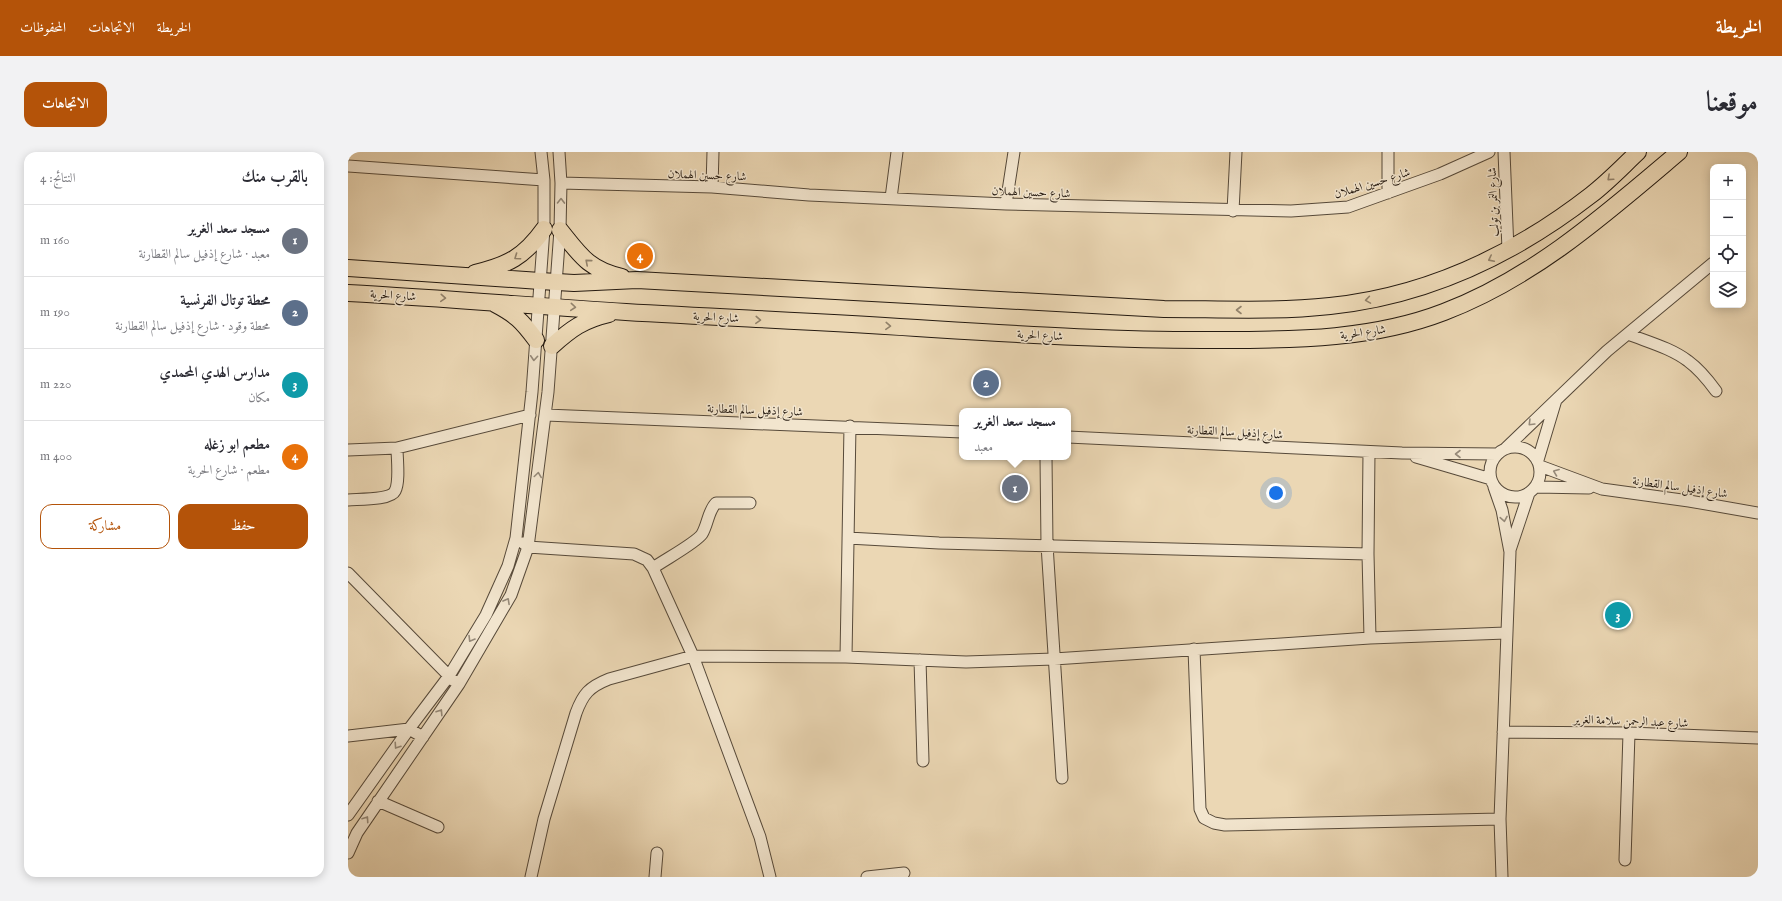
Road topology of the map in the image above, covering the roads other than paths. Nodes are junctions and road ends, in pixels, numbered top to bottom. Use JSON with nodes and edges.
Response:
{"nodes":[{"id":1,"x":541,"y":152,"type":"edge"},
{"id":2,"x":559,"y":152,"type":"edge"},
{"id":3,"x":713,"y":152,"type":"edge"},
{"id":4,"x":898,"y":152,"type":"edge"},
{"id":5,"x":1014,"y":152,"type":"edge"},
{"id":6,"x":1236,"y":152,"type":"edge"},
{"id":7,"x":1388,"y":152,"type":"edge"},
{"id":8,"x":1489,"y":152,"type":"edge"},
{"id":9,"x":1504,"y":152,"type":"edge"},
{"id":10,"x":1638,"y":152,"type":"edge"},
{"id":11,"x":1679,"y":152,"type":"edge"},
{"id":12,"x":348,"y":166,"type":"edge"},
{"id":13,"x":544,"y":180,"type":"junction"},
{"id":14,"x":561,"y":183,"type":"junction"},
{"id":15,"x":712,"y":187,"type":"junction"},
{"id":16,"x":1388,"y":193,"type":"junction"},
{"id":17,"x":891,"y":198,"type":"junction"},
{"id":18,"x":1006,"y":204,"type":"junction"},
{"id":19,"x":1233,"y":211,"type":"junction"},
{"id":20,"x":552,"y":230,"type":"junction"},
{"id":21,"x":1508,"y":250,"type":"junction"},
{"id":22,"x":1710,"y":266,"type":"edge"},
{"id":23,"x":348,"y":268,"type":"edge"},
{"id":24,"x":462,"y":276,"type":"junction"},
{"id":25,"x":637,"y":280,"type":"junction"},
{"id":26,"x":540,"y":281,"type":"junction"},
{"id":27,"x":556,"y":282,"type":"junction"},
{"id":28,"x":348,"y":293,"type":"edge"},
{"id":29,"x":490,"y":301,"type":"junction"},
{"id":30,"x":546,"y":305,"type":"junction"},
{"id":31,"x":622,"y":312,"type":"junction"},
{"id":32,"x":1628,"y":334,"type":"junction"},
{"id":33,"x":536,"y":340,"type":"junction"},
{"id":34,"x":552,"y":346,"type":"junction"},
{"id":35,"x":1716,"y":391,"type":"dead end"},
{"id":36,"x":1556,"y":398,"type":"junction"},
{"id":37,"x":530,"y":415,"type":"junction"},
{"id":38,"x":546,"y":415,"type":"junction"},
{"id":39,"x":850,"y":426,"type":"junction"},
{"id":40,"x":959,"y":432,"type":"edge"},
{"id":41,"x":1071,"y":437,"type":"edge"},
{"id":42,"x":397,"y":448,"type":"junction"},
{"id":43,"x":348,"y":450,"type":"edge"},
{"id":44,"x":1501,"y":451,"type":"junction"},
{"id":45,"x":1369,"y":452,"type":"junction"},
{"id":46,"x":1402,"y":453,"type":"junction"},
{"id":47,"x":1046,"y":460,"type":"edge"},
{"id":48,"x":1539,"y":463,"type":"junction"},
{"id":49,"x":1492,"y":483,"type":"junction"},
{"id":50,"x":1597,"y":488,"type":"junction"},
{"id":51,"x":1532,"y":490,"type":"junction"},
{"id":52,"x":348,"y":500,"type":"edge"},
{"id":53,"x":750,"y":503,"type":"dead end"},
{"id":54,"x":1758,"y":513,"type":"edge"},
{"id":55,"x":516,"y":538,"type":"junction"},
{"id":56,"x":848,"y":538,"type":"junction"},
{"id":57,"x":1047,"y":545,"type":"junction"},
{"id":58,"x":528,"y":548,"type":"junction"},
{"id":59,"x":1510,"y":552,"type":"junction"},
{"id":60,"x":1368,"y":554,"type":"junction"},
{"id":61,"x":653,"y":568,"type":"junction"},
{"id":62,"x":348,"y":573,"type":"edge"},
{"id":63,"x":1506,"y":633,"type":"junction"},
{"id":64,"x":1370,"y":638,"type":"junction"},
{"id":65,"x":1194,"y":649,"type":"junction"},
{"id":66,"x":693,"y":656,"type":"junction"},
{"id":67,"x":846,"y":657,"type":"junction"},
{"id":68,"x":1054,"y":659,"type":"junction"},
{"id":69,"x":920,"y":660,"type":"junction"},
{"id":70,"x":448,"y":676,"type":"junction"},
{"id":71,"x":459,"y":684,"type":"junction"},
{"id":72,"x":409,"y":729,"type":"junction"},
{"id":73,"x":1503,"y":732,"type":"junction"},
{"id":74,"x":1630,"y":733,"type":"junction"},
{"id":75,"x":348,"y":736,"type":"edge"},
{"id":76,"x":423,"y":737,"type":"junction"},
{"id":77,"x":1758,"y":738,"type":"edge"},
{"id":78,"x":923,"y":761,"type":"dead end"},
{"id":79,"x":1062,"y":778,"type":"dead end"},
{"id":80,"x":378,"y":801,"type":"junction"},
{"id":81,"x":349,"y":814,"type":"edge"},
{"id":82,"x":1500,"y":819,"type":"junction"},
{"id":83,"x":438,"y":827,"type":"dead end"},
{"id":84,"x":349,"y":850,"type":"edge"},
{"id":85,"x":657,"y":853,"type":"dead end"},
{"id":86,"x":1625,"y":860,"type":"dead end"},
{"id":87,"x":904,"y":872,"type":"dead end"},
{"id":88,"x":531,"y":877,"type":"edge"},
{"id":89,"x":655,"y":877,"type":"edge"},
{"id":90,"x":770,"y":877,"type":"edge"},
{"id":91,"x":867,"y":877,"type":"edge"},
{"id":92,"x":1502,"y":877,"type":"edge"}],
"edges":[{"from":1,"to":13,"type":"street"},
{"from":2,"to":14,"type":"street"},
{"from":3,"to":15,"type":"street"},
{"from":4,"to":17,"type":"street"},
{"from":5,"to":18,"type":"street"},
{"from":6,"to":19,"type":"street"},
{"from":7,"to":16,"type":"street"},
{"from":8,"to":16,"type":"street","name":"شارع حسين الهملان"},
{"from":9,"to":21,"type":"street","name":"شارع النمر بن تولب"},
{"from":10,"to":21,"type":"highway","name":"شارع الحرية","one_way":true},
{"from":31,"to":11,"type":"highway","name":"شارع الحرية","one_way":true},
{"from":12,"to":13,"type":"street"},
{"from":13,"to":20,"type":"street"},
{"from":14,"to":15,"type":"street","name":"شارع حسين الهملان"},
{"from":20,"to":14,"type":"street","one_way":true},
{"from":15,"to":17,"type":"street","name":"شارع حسين الهملان"},
{"from":16,"to":19,"type":"street","name":"شارع حسين الهملان"},
{"from":17,"to":18,"type":"street","name":"شارع حسين الهملان"},
{"from":18,"to":19,"type":"street","name":"شارع حسين الهملان"},
{"from":20,"to":24,"type":"highway","one_way":true},
{"from":25,"to":20,"type":"highway","one_way":true},
{"from":20,"to":26,"type":"street"},
{"from":20,"to":27,"type":"street"},
{"from":21,"to":25,"type":"highway","name":"شارع الحرية","one_way":true},
{"from":22,"to":32,"type":"street"},
{"from":23,"to":24,"type":"highway","name":"شارع الحرية"},
{"from":24,"to":26,"type":"highway","name":"شارع الحرية"},
{"from":25,"to":27,"type":"highway","name":"شارع الحرية"},
{"from":26,"to":27,"type":"highway","name":"شارع الحرية"},
{"from":26,"to":30,"type":"street"},
{"from":27,"to":30,"type":"street"},
{"from":28,"to":29,"type":"highway","name":"شارع الحرية","one_way":true},
{"from":29,"to":30,"type":"highway","name":"شارع الحرية"},
{"from":29,"to":33,"type":"highway"},
{"from":30,"to":31,"type":"highway","name":"شارع الحرية","one_way":true},
{"from":30,"to":33,"type":"street"},
{"from":30,"to":34,"type":"street"},
{"from":31,"to":34,"type":"highway"},
{"from":32,"to":35,"type":"street"},
{"from":32,"to":36,"type":"street"},
{"from":33,"to":37,"type":"street","one_way":true},
{"from":34,"to":38,"type":"street"},
{"from":36,"to":44,"type":"street","one_way":true},
{"from":36,"to":48,"type":"street"},
{"from":37,"to":42,"type":"street"},
{"from":37,"to":55,"type":"street"},
{"from":38,"to":39,"type":"street","name":"شارع إذفيل سالم القطارنة"},
{"from":58,"to":38,"type":"street","one_way":true},
{"from":39,"to":40,"type":"street","name":"شارع إذفيل سالم القطارنة"},
{"from":39,"to":56,"type":"street"},
{"from":41,"to":45,"type":"street","name":"شارع إذفيل سالم القطارنة"},
{"from":42,"to":43,"type":"street"},
{"from":42,"to":52,"type":"street"},
{"from":44,"to":46,"type":"street","name":"شارع إذفيل سالم القطارنة","one_way":true},
{"from":44,"to":48,"type":"street"},
{"from":44,"to":49,"type":"street"},
{"from":45,"to":46,"type":"street","name":"شارع إذفيل سالم القطارنة"},
{"from":45,"to":60,"type":"street"},
{"from":46,"to":49,"type":"street","name":"شارع إذفيل سالم القطارنة"},
{"from":47,"to":57,"type":"street"},
{"from":50,"to":48,"type":"street","name":"شارع إذفيل سالم القطارنة","one_way":true},
{"from":48,"to":51,"type":"street"},
{"from":49,"to":51,"type":"street"},
{"from":49,"to":59,"type":"street","one_way":true},
{"from":50,"to":51,"type":"street","name":"شارع إذفيل سالم القطارنة"},
{"from":50,"to":54,"type":"street","name":"شارع إذفيل سالم القطارنة"},
{"from":51,"to":59,"type":"street"},
{"from":53,"to":61,"type":"street"},
{"from":55,"to":58,"type":"street"},
{"from":55,"to":70,"type":"street","one_way":true},
{"from":56,"to":57,"type":"street"},
{"from":56,"to":67,"type":"street"},
{"from":57,"to":60,"type":"street"},
{"from":57,"to":68,"type":"street"},
{"from":58,"to":61,"type":"street"},
{"from":71,"to":58,"type":"street","one_way":true},
{"from":59,"to":63,"type":"street"},
{"from":60,"to":64,"type":"street"},
{"from":61,"to":66,"type":"street"},
{"from":62,"to":70,"type":"street"},
{"from":63,"to":64,"type":"street"},
{"from":63,"to":73,"type":"street"},
{"from":64,"to":65,"type":"street"},
{"from":65,"to":68,"type":"street"},
{"from":65,"to":82,"type":"street"},
{"from":66,"to":67,"type":"street"},
{"from":66,"to":88,"type":"street"},
{"from":66,"to":90,"type":"street"},
{"from":67,"to":69,"type":"street"},
{"from":68,"to":69,"type":"street"},
{"from":68,"to":79,"type":"street"},
{"from":69,"to":78,"type":"street"},
{"from":70,"to":71,"type":"street"},
{"from":70,"to":72,"type":"street"},
{"from":76,"to":71,"type":"street","one_way":true},
{"from":72,"to":75,"type":"street"},
{"from":72,"to":76,"type":"street"},
{"from":72,"to":81,"type":"street","one_way":true},
{"from":73,"to":74,"type":"street","name":"شارع عبد الرحمن سلامة الغرير"},
{"from":73,"to":82,"type":"street"},
{"from":74,"to":77,"type":"street","name":"شارع عبد الرحمن سلامة الغرير"},
{"from":74,"to":86,"type":"street"},
{"from":76,"to":80,"type":"street"},
{"from":80,"to":83,"type":"street"},
{"from":84,"to":80,"type":"street","one_way":true},
{"from":82,"to":92,"type":"street"},
{"from":85,"to":89,"type":"street"},
{"from":87,"to":91,"type":"street"}]}
